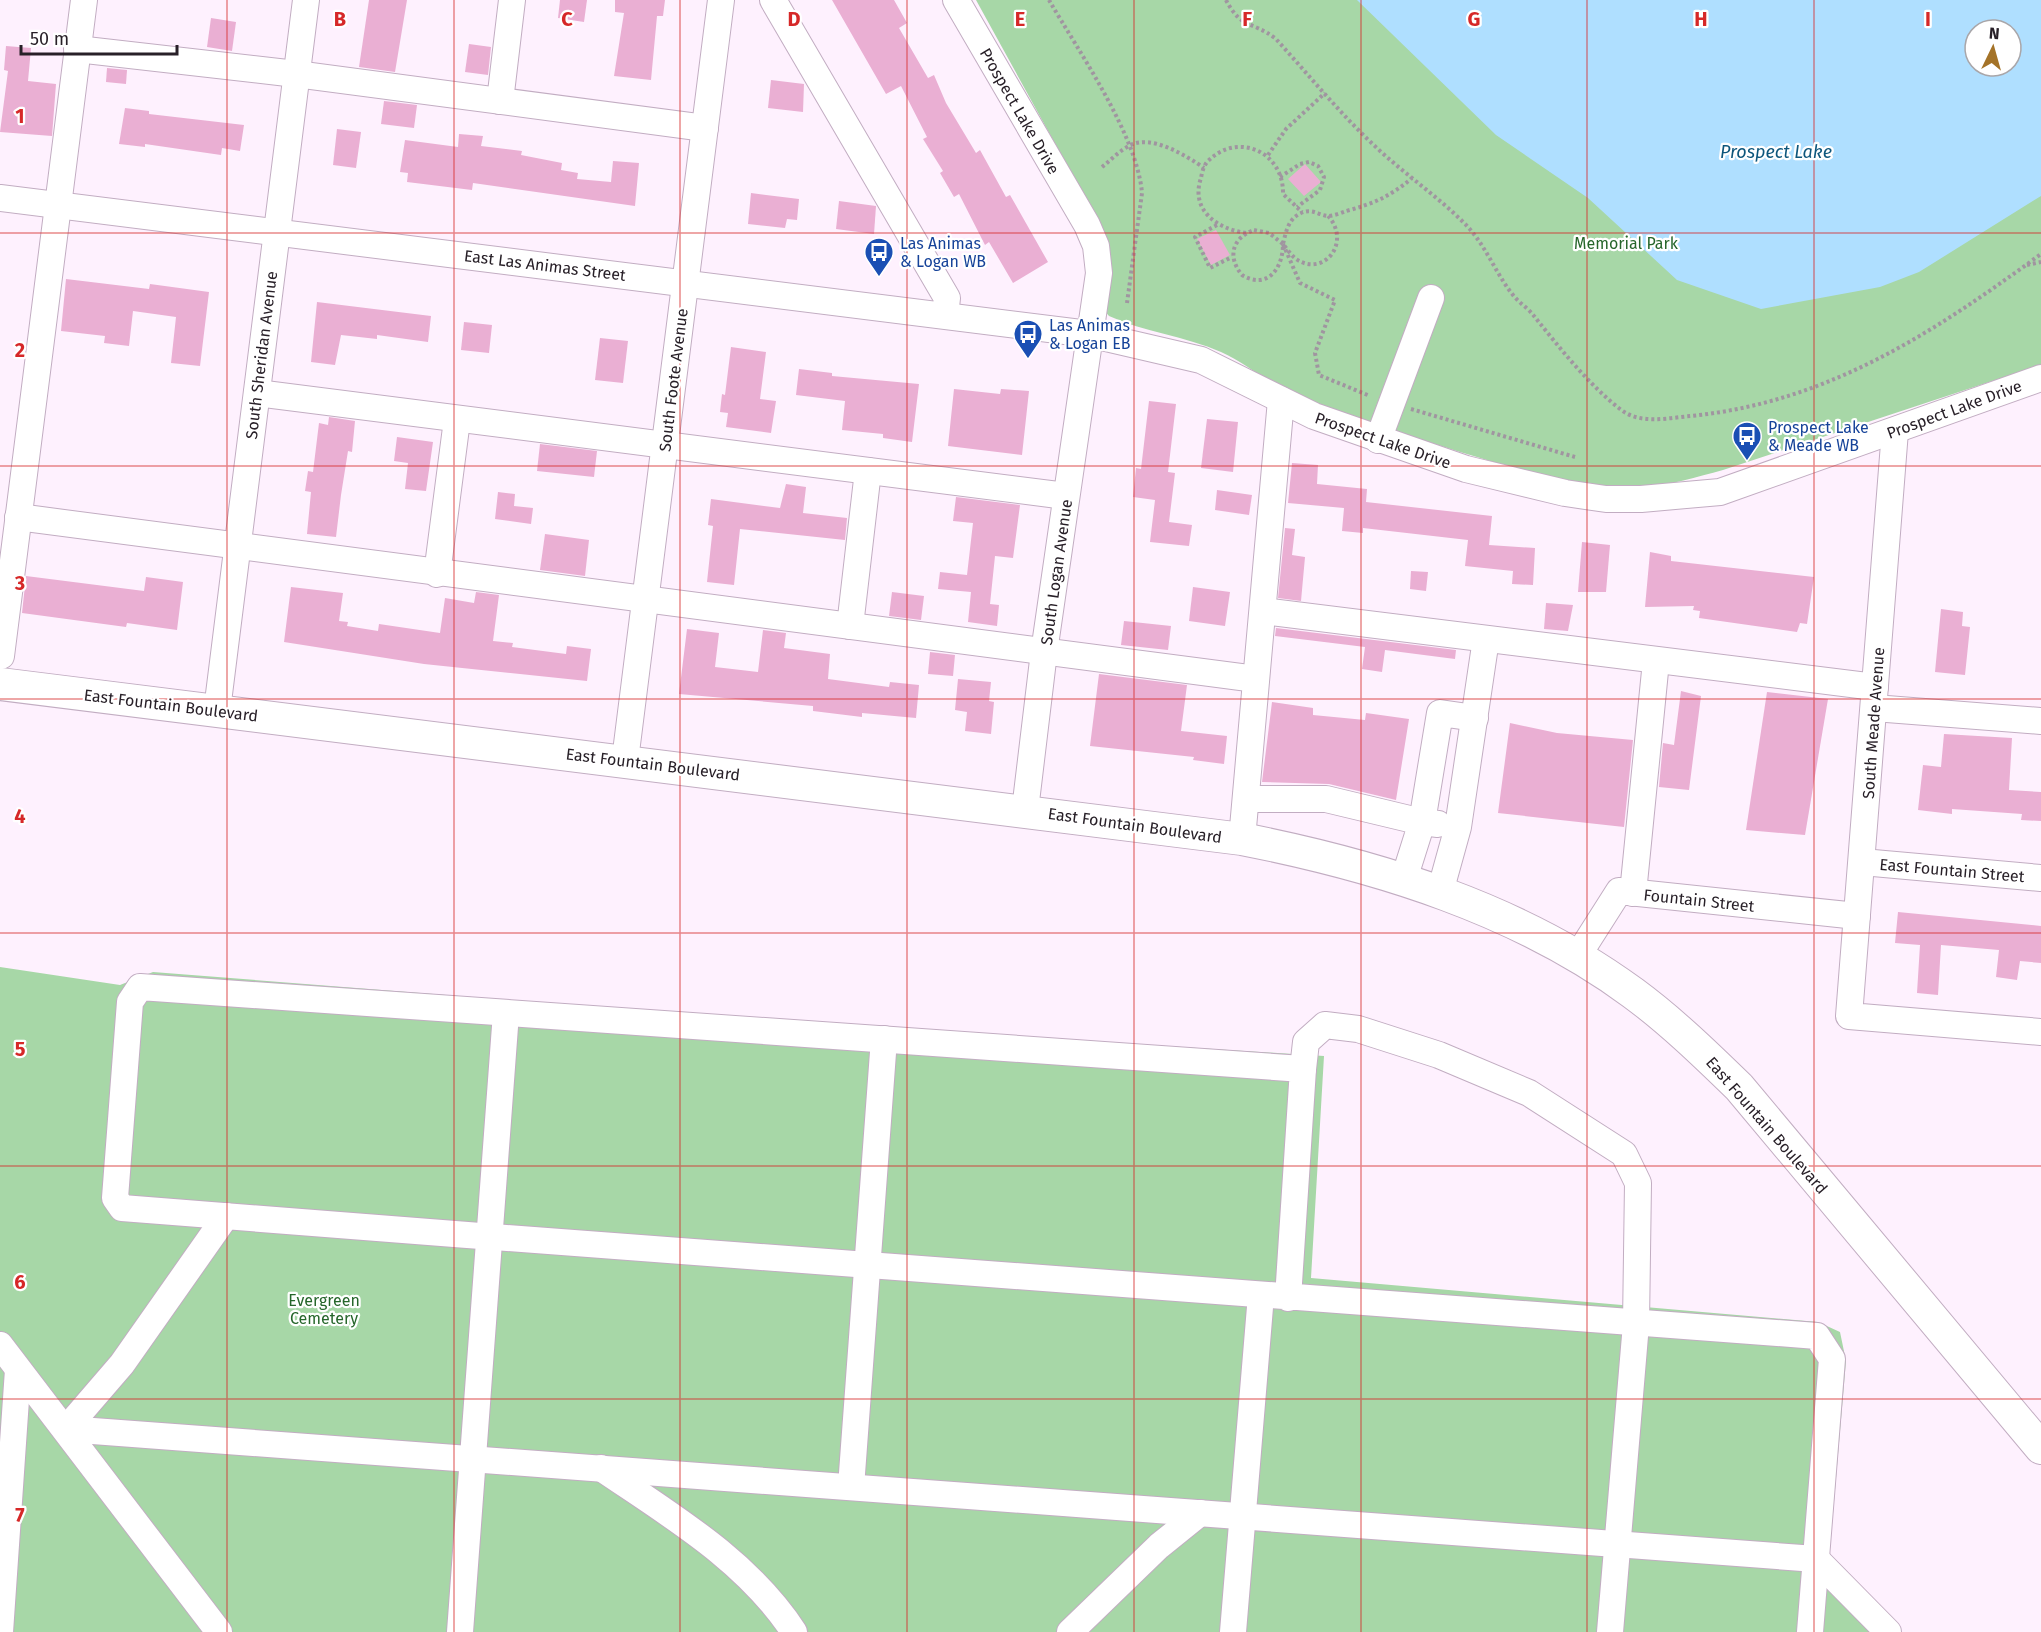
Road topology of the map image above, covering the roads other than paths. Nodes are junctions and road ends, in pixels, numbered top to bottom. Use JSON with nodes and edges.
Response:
{"nodes":[{"id":1,"x":84,"y":0,"type":"edge"},
{"id":2,"x":306,"y":0,"type":"edge"},
{"id":3,"x":512,"y":0,"type":"edge"},
{"id":4,"x":721,"y":0,"type":"edge"},
{"id":5,"x":773,"y":0,"type":"edge"},
{"id":6,"x":956,"y":0,"type":"edge"},
{"id":7,"x":77,"y":49,"type":"junction"},
{"id":8,"x":296,"y":74,"type":"junction"},
{"id":9,"x":500,"y":101,"type":"junction"},
{"id":10,"x":705,"y":128,"type":"junction"},
{"id":11,"x":0,"y":198,"type":"edge"},
{"id":12,"x":57,"y":205,"type":"junction"},
{"id":13,"x":277,"y":232,"type":"junction"},
{"id":14,"x":686,"y":282,"type":"junction"},
{"id":15,"x":1431,"y":298,"type":"dead end"},
{"id":16,"x":945,"y":315,"type":"junction"},
{"id":17,"x":1089,"y":334,"type":"junction"},
{"id":18,"x":2041,"y":378,"type":"edge"},
{"id":19,"x":256,"y":393,"type":"junction"},
{"id":20,"x":1281,"y":400,"type":"junction"},
{"id":21,"x":458,"y":420,"type":"junction"},
{"id":22,"x":1895,"y":431,"type":"junction"},
{"id":23,"x":1378,"y":440,"type":"junction"},
{"id":24,"x":665,"y":446,"type":"junction"},
{"id":25,"x":868,"y":471,"type":"junction"},
{"id":26,"x":1066,"y":496,"type":"junction"},
{"id":27,"x":13,"y":501,"type":"edge"},
{"id":28,"x":237,"y":547,"type":"junction"},
{"id":29,"x":438,"y":574,"type":"junction"},
{"id":30,"x":645,"y":601,"type":"junction"},
{"id":31,"x":1263,"y":611,"type":"junction"},
{"id":32,"x":850,"y":626,"type":"junction"},
{"id":33,"x":1486,"y":639,"type":"junction"},
{"id":34,"x":1044,"y":652,"type":"junction"},
{"id":35,"x":1656,"y":661,"type":"junction"},
{"id":36,"x":1,"y":670,"type":"edge"},
{"id":37,"x":1256,"y":679,"type":"junction"},
{"id":38,"x":1875,"y":697,"type":"junction"},
{"id":39,"x":216,"y":710,"type":"junction"},
{"id":40,"x":1474,"y":718,"type":"junction"},
{"id":41,"x":2041,"y":721,"type":"edge"},
{"id":42,"x":625,"y":760,"type":"junction"},
{"id":43,"x":1246,"y":799,"type":"junction"},
{"id":44,"x":1025,"y":810,"type":"junction"},
{"id":45,"x":1422,"y":822,"type":"junction"},
{"id":46,"x":1458,"y":827,"type":"junction"},
{"id":47,"x":1242,"y":839,"type":"junction"},
{"id":48,"x":1862,"y":862,"type":"junction"},
{"id":49,"x":2041,"y":878,"type":"edge"},
{"id":50,"x":1404,"y":879,"type":"junction"},
{"id":51,"x":1440,"y":892,"type":"junction"},
{"id":52,"x":1633,"y":893,"type":"junction"},
{"id":53,"x":1857,"y":916,"type":"junction"},
{"id":54,"x":1577,"y":957,"type":"junction"},
{"id":55,"x":506,"y":1013,"type":"junction"},
{"id":56,"x":2041,"y":1032,"type":"edge"},
{"id":57,"x":885,"y":1039,"type":"junction"},
{"id":58,"x":1303,"y":1069,"type":"junction"},
{"id":59,"x":226,"y":1216,"type":"junction"},
{"id":60,"x":488,"y":1236,"type":"junction"},
{"id":61,"x":867,"y":1264,"type":"junction"},
{"id":62,"x":1261,"y":1295,"type":"junction"},
{"id":63,"x":1288,"y":1298,"type":"junction"},
{"id":64,"x":1635,"y":1324,"type":"junction"},
{"id":65,"x":0,"y":1345,"type":"edge"},
{"id":66,"x":18,"y":1370,"type":"junction"},
{"id":67,"x":66,"y":1429,"type":"junction"},
{"id":68,"x":2041,"y":1448,"type":"edge"},
{"id":69,"x":472,"y":1458,"type":"junction"},
{"id":70,"x":601,"y":1468,"type":"junction"},
{"id":71,"x":851,"y":1487,"type":"junction"},
{"id":72,"x":1200,"y":1513,"type":"junction"},
{"id":73,"x":1242,"y":1516,"type":"junction"},
{"id":74,"x":1617,"y":1544,"type":"junction"},
{"id":75,"x":1816,"y":1559,"type":"junction"},
{"id":76,"x":0,"y":1632,"type":"edge"},
{"id":77,"x":219,"y":1632,"type":"edge"},
{"id":78,"x":460,"y":1632,"type":"edge"},
{"id":79,"x":794,"y":1632,"type":"edge"},
{"id":80,"x":1070,"y":1632,"type":"edge"},
{"id":81,"x":1233,"y":1632,"type":"edge"},
{"id":82,"x":1610,"y":1632,"type":"edge"},
{"id":83,"x":1810,"y":1632,"type":"edge"},
{"id":84,"x":1888,"y":1632,"type":"edge"}],
"edges":[{"from":1,"to":7,"type":"street"},
{"from":2,"to":8,"type":"street","name":"South Sheridan Avenue"},
{"from":3,"to":9,"type":"street"},
{"from":4,"to":10,"type":"street","name":"South Foote Avenue"},
{"from":5,"to":16,"type":"street"},
{"from":6,"to":17,"type":"street","name":"Prospect Lake Drive"},
{"from":7,"to":8,"type":"street"},
{"from":7,"to":12,"type":"street"},
{"from":8,"to":9,"type":"street"},
{"from":8,"to":13,"type":"street","name":"South Sheridan Avenue"},
{"from":9,"to":10,"type":"street"},
{"from":10,"to":14,"type":"street","name":"South Foote Avenue"},
{"from":11,"to":12,"type":"street","name":"East Las Animas Street"},
{"from":12,"to":13,"type":"street","name":"East Las Animas Street"},
{"from":12,"to":27,"type":"street"},
{"from":13,"to":14,"type":"street","name":"East Las Animas Street"},
{"from":13,"to":19,"type":"street","name":"South Sheridan Avenue"},
{"from":14,"to":16,"type":"street","name":"East Las Animas Street"},
{"from":14,"to":24,"type":"street","name":"South Foote Avenue"},
{"from":15,"to":23,"type":"street"},
{"from":16,"to":17,"type":"street","name":"East Las Animas Street"},
{"from":17,"to":20,"type":"street","name":"Prospect Lake Drive"},
{"from":17,"to":26,"type":"street","name":"South Logan Avenue"},
{"from":18,"to":22,"type":"street","name":"Prospect Lake Drive"},
{"from":19,"to":21,"type":"street"},
{"from":19,"to":28,"type":"street","name":"South Sheridan Avenue"},
{"from":20,"to":23,"type":"street","name":"Prospect Lake Drive"},
{"from":20,"to":31,"type":"street"},
{"from":21,"to":24,"type":"street"},
{"from":21,"to":29,"type":"street"},
{"from":22,"to":23,"type":"street","name":"Prospect Lake Drive"},
{"from":22,"to":38,"type":"street","name":"South Meade Avenue"},
{"from":24,"to":25,"type":"street"},
{"from":24,"to":30,"type":"street","name":"South Foote Avenue"},
{"from":25,"to":26,"type":"street"},
{"from":25,"to":32,"type":"street"},
{"from":26,"to":34,"type":"street","name":"South Logan Avenue"},
{"from":27,"to":28,"type":"street"},
{"from":27,"to":36,"type":"street"},
{"from":28,"to":29,"type":"street"},
{"from":28,"to":39,"type":"street","name":"South Sheridan Avenue"},
{"from":29,"to":30,"type":"street"},
{"from":30,"to":32,"type":"street"},
{"from":30,"to":42,"type":"street","name":"South Foote Avenue"},
{"from":31,"to":33,"type":"street"},
{"from":31,"to":37,"type":"street"},
{"from":32,"to":34,"type":"street"},
{"from":33,"to":35,"type":"street"},
{"from":33,"to":40,"type":"street"},
{"from":34,"to":37,"type":"street"},
{"from":34,"to":44,"type":"street","name":"South Logan Avenue"},
{"from":35,"to":38,"type":"street"},
{"from":35,"to":52,"type":"street"},
{"from":36,"to":39,"type":"main road","name":"East Fountain Boulevard"},
{"from":37,"to":43,"type":"street"},
{"from":38,"to":41,"type":"street"},
{"from":38,"to":48,"type":"street","name":"South Meade Avenue"},
{"from":39,"to":42,"type":"main road","name":"East Fountain Boulevard"},
{"from":40,"to":45,"type":"street"},
{"from":40,"to":46,"type":"street"},
{"from":42,"to":44,"type":"main road","name":"East Fountain Boulevard"},
{"from":43,"to":45,"type":"street"},
{"from":43,"to":47,"type":"street"},
{"from":44,"to":47,"type":"main road","name":"East Fountain Boulevard"},
{"from":45,"to":46,"type":"street"},
{"from":45,"to":50,"type":"street"},
{"from":46,"to":51,"type":"street"},
{"from":47,"to":50,"type":"main road","name":"East Fountain Boulevard"},
{"from":48,"to":49,"type":"street","name":"East Fountain Street"},
{"from":48,"to":53,"type":"street","name":"South Meade Avenue"},
{"from":50,"to":51,"type":"main road","name":"East Fountain Boulevard"},
{"from":51,"to":54,"type":"main road","name":"East Fountain Boulevard"},
{"from":52,"to":53,"type":"street","name":"Fountain Street"},
{"from":52,"to":54,"type":"street","name":"Fountain Street"},
{"from":53,"to":56,"type":"street","name":"South Meade Avenue"},
{"from":54,"to":68,"type":"main road","name":"East Fountain Boulevard"},
{"from":55,"to":57,"type":"street"},
{"from":55,"to":59,"type":"street"},
{"from":55,"to":60,"type":"street"},
{"from":57,"to":58,"type":"street"},
{"from":57,"to":61,"type":"street"},
{"from":58,"to":63,"type":"street"},
{"from":58,"to":64,"type":"street"},
{"from":59,"to":60,"type":"street"},
{"from":59,"to":67,"type":"street"},
{"from":60,"to":61,"type":"street"},
{"from":60,"to":69,"type":"street"},
{"from":61,"to":62,"type":"street"},
{"from":61,"to":71,"type":"street"},
{"from":62,"to":63,"type":"street"},
{"from":62,"to":73,"type":"street"},
{"from":63,"to":64,"type":"street"},
{"from":64,"to":74,"type":"street"},
{"from":64,"to":75,"type":"street"},
{"from":65,"to":66,"type":"street"},
{"from":66,"to":67,"type":"street"},
{"from":66,"to":76,"type":"street"},
{"from":67,"to":69,"type":"street"},
{"from":67,"to":77,"type":"street"},
{"from":69,"to":70,"type":"street"},
{"from":69,"to":78,"type":"street"},
{"from":70,"to":71,"type":"street"},
{"from":70,"to":79,"type":"street"},
{"from":71,"to":72,"type":"street"},
{"from":72,"to":73,"type":"street"},
{"from":72,"to":80,"type":"street"},
{"from":73,"to":74,"type":"street"},
{"from":73,"to":81,"type":"street"},
{"from":74,"to":75,"type":"street"},
{"from":74,"to":82,"type":"street"},
{"from":75,"to":83,"type":"street"},
{"from":75,"to":84,"type":"street"}]}
